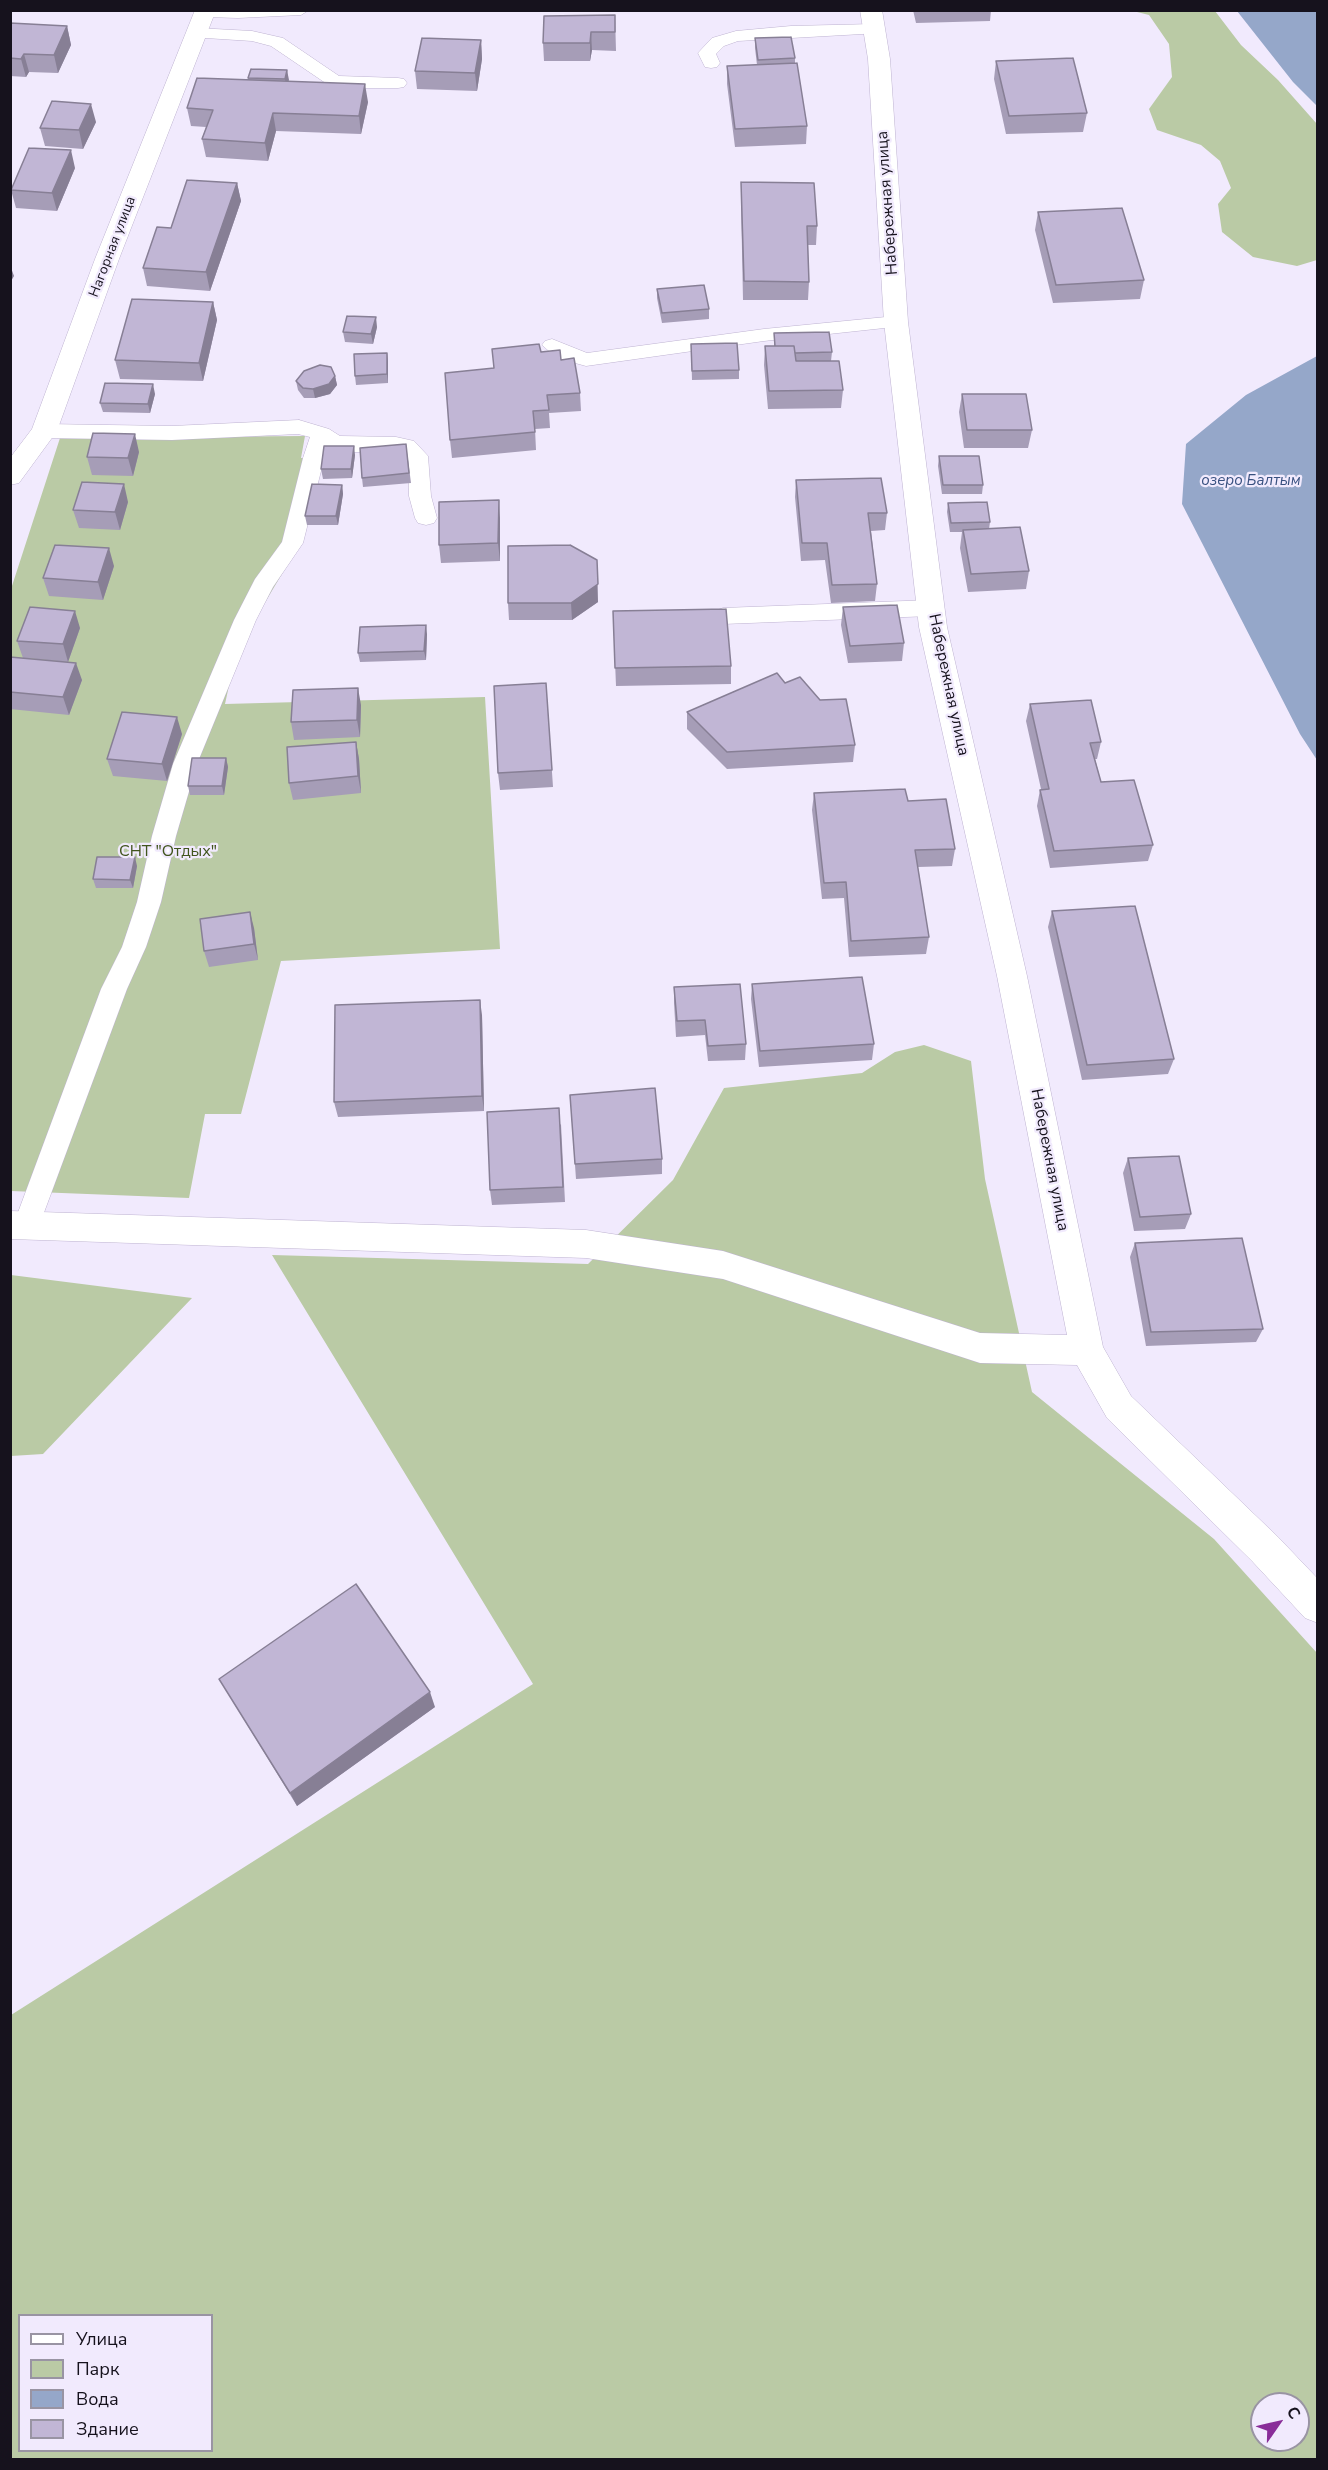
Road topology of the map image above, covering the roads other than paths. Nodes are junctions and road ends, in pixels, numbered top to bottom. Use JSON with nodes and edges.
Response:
{"nodes":[{"id":1,"x":301,"y":10,"type":"edge"},
{"id":2,"x":202,"y":18,"type":"edge"},
{"id":3,"x":873,"y":20,"type":"edge"},
{"id":4,"x":711,"y":63,"type":"dead end"},
{"id":5,"x":398,"y":83,"type":"dead end"},
{"id":6,"x":896,"y":322,"type":"junction"},
{"id":7,"x":552,"y":345,"type":"dead end"},
{"id":8,"x":44,"y":430,"type":"junction"},
{"id":9,"x":322,"y":434,"type":"junction"},
{"id":10,"x":10,"y":477,"type":"edge"},
{"id":11,"x":426,"y":518,"type":"dead end"},
{"id":12,"x":931,"y":608,"type":"junction"},
{"id":13,"x":723,"y":616,"type":"edge"},
{"id":14,"x":18,"y":1226,"type":"edge"},
{"id":15,"x":1087,"y":1350,"type":"junction"},
{"id":16,"x":1317,"y":1606,"type":"edge"}],
"edges":[{"from":1,"to":2,"type":"lane"},
{"from":2,"to":5,"type":"lane"},
{"from":2,"to":8,"type":"street","name":"Нагорная улица"},
{"from":3,"to":4,"type":"lane"},
{"from":3,"to":6,"type":"street","name":"Набережная улица"},
{"from":6,"to":7,"type":"lane"},
{"from":6,"to":12,"type":"street","name":"Набережная улица"},
{"from":8,"to":9,"type":"lane"},
{"from":8,"to":10,"type":"street","name":"Нагорная улица"},
{"from":9,"to":11,"type":"lane"},
{"from":9,"to":14,"type":"lane"},
{"from":12,"to":13,"type":"lane"},
{"from":12,"to":15,"type":"street","name":"Набережная улица"},
{"from":14,"to":15,"type":"street"},
{"from":15,"to":16,"type":"street","name":"Набережная улица"}]}
